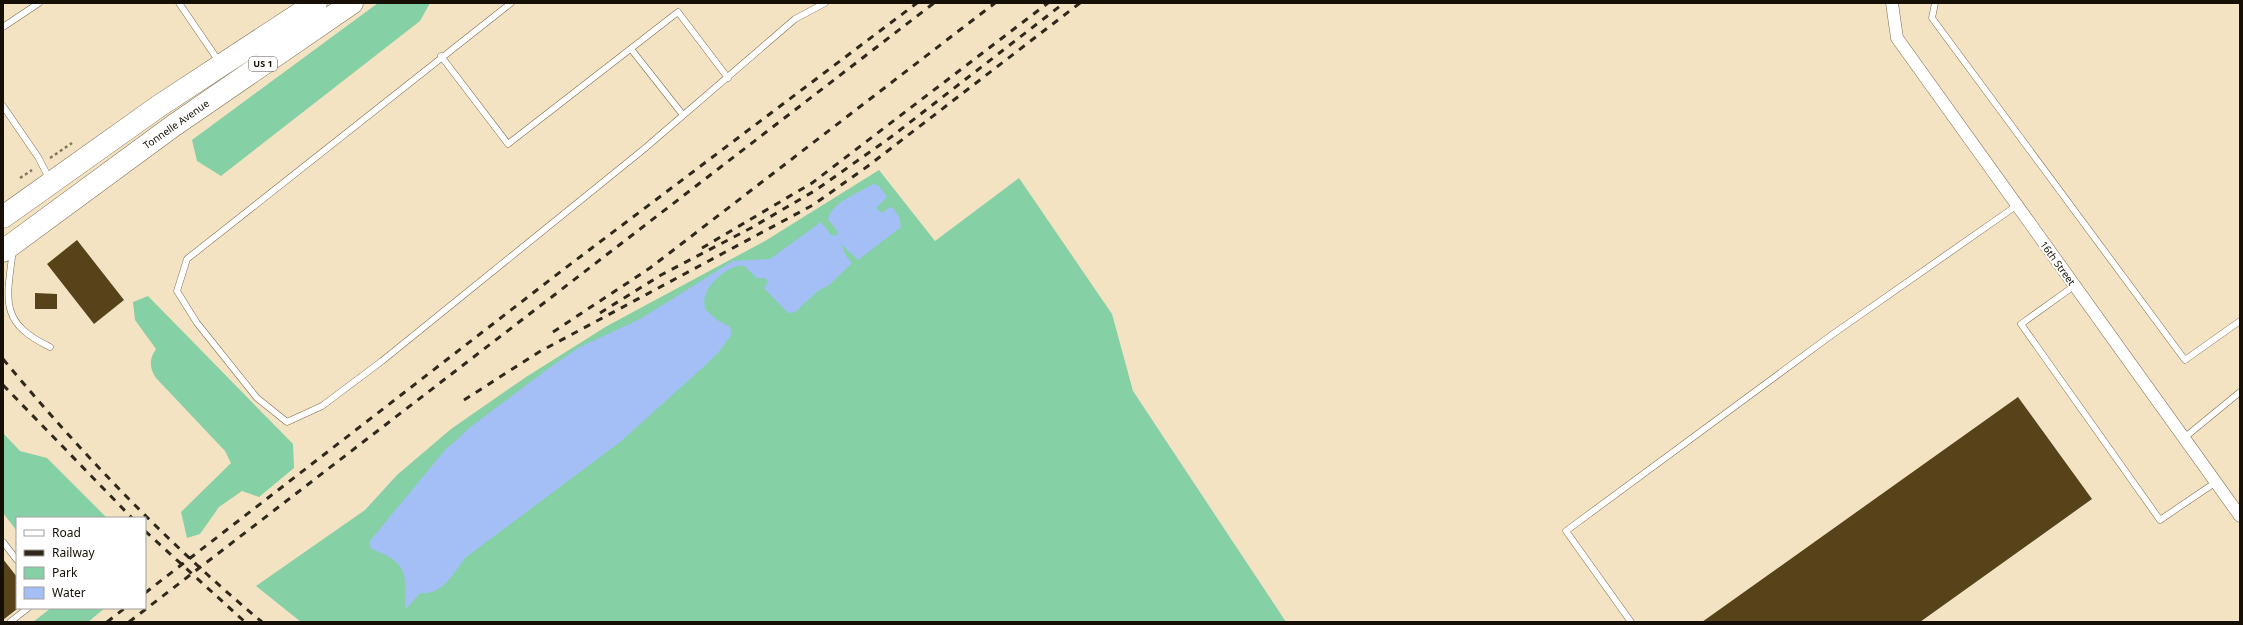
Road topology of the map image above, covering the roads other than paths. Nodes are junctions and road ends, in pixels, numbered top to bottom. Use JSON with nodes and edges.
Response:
{"nodes":[{"id":1,"x":39,"y":3,"type":"edge"},
{"id":2,"x":179,"y":3,"type":"edge"},
{"id":3,"x":316,"y":3,"type":"edge"},
{"id":4,"x":352,"y":3,"type":"edge"},
{"id":5,"x":511,"y":3,"type":"edge"},
{"id":6,"x":825,"y":3,"type":"edge"},
{"id":7,"x":1892,"y":3,"type":"edge"},
{"id":8,"x":1935,"y":3,"type":"edge"},
{"id":9,"x":3,"y":27,"type":"edge"},
{"id":10,"x":632,"y":49,"type":"junction"},
{"id":11,"x":441,"y":56,"type":"junction"},
{"id":12,"x":221,"y":65,"type":"junction"},
{"id":13,"x":728,"y":78,"type":"junction"},
{"id":14,"x":3,"y":106,"type":"edge"},
{"id":15,"x":684,"y":115,"type":"junction"},
{"id":16,"x":51,"y":181,"type":"junction"},
{"id":17,"x":2016,"y":206,"type":"junction"},
{"id":18,"x":3,"y":217,"type":"edge"},
{"id":19,"x":9,"y":246,"type":"edge"},
{"id":20,"x":2074,"y":286,"type":"junction"},
{"id":21,"x":2240,"y":321,"type":"edge"},
{"id":22,"x":50,"y":348,"type":"dead end"},
{"id":23,"x":2240,"y":392,"type":"edge"},
{"id":24,"x":2184,"y":438,"type":"junction"},
{"id":25,"x":2216,"y":482,"type":"junction"},
{"id":26,"x":2240,"y":516,"type":"edge"},
{"id":27,"x":3,"y":542,"type":"edge"},
{"id":28,"x":16,"y":559,"type":"edge"},
{"id":29,"x":27,"y":609,"type":"edge"},
{"id":30,"x":10,"y":622,"type":"edge"},
{"id":31,"x":1632,"y":622,"type":"edge"}],
"edges":[{"from":1,"to":9,"type":"lane"},
{"from":2,"to":12,"type":"lane"},
{"from":3,"to":12,"type":"highway","number":"US 1"},
{"from":4,"to":19,"type":"highway","name":"Tonnelle Avenue","number":"US 1"},
{"from":5,"to":11,"type":"lane"},
{"from":6,"to":13,"type":"lane"},
{"from":7,"to":17,"type":"street","name":"16th Street"},
{"from":8,"to":21,"type":"lane"},
{"from":10,"to":11,"type":"lane"},
{"from":10,"to":13,"type":"lane"},
{"from":10,"to":15,"type":"lane"},
{"from":11,"to":15,"type":"lane"},
{"from":12,"to":16,"type":"highway","number":"US 1"},
{"from":13,"to":15,"type":"lane"},
{"from":14,"to":16,"type":"lane"},
{"from":16,"to":18,"type":"highway","number":"US 1"},
{"from":17,"to":20,"type":"street","name":"16th Street"},
{"from":17,"to":31,"type":"lane"},
{"from":19,"to":22,"type":"lane"},
{"from":20,"to":24,"type":"street","name":"16th Street"},
{"from":20,"to":25,"type":"lane"},
{"from":23,"to":24,"type":"lane"},
{"from":24,"to":25,"type":"street","name":"16th Street"},
{"from":25,"to":26,"type":"street","name":"16th Street"},
{"from":27,"to":28,"type":"lane"},
{"from":29,"to":30,"type":"lane"}]}
